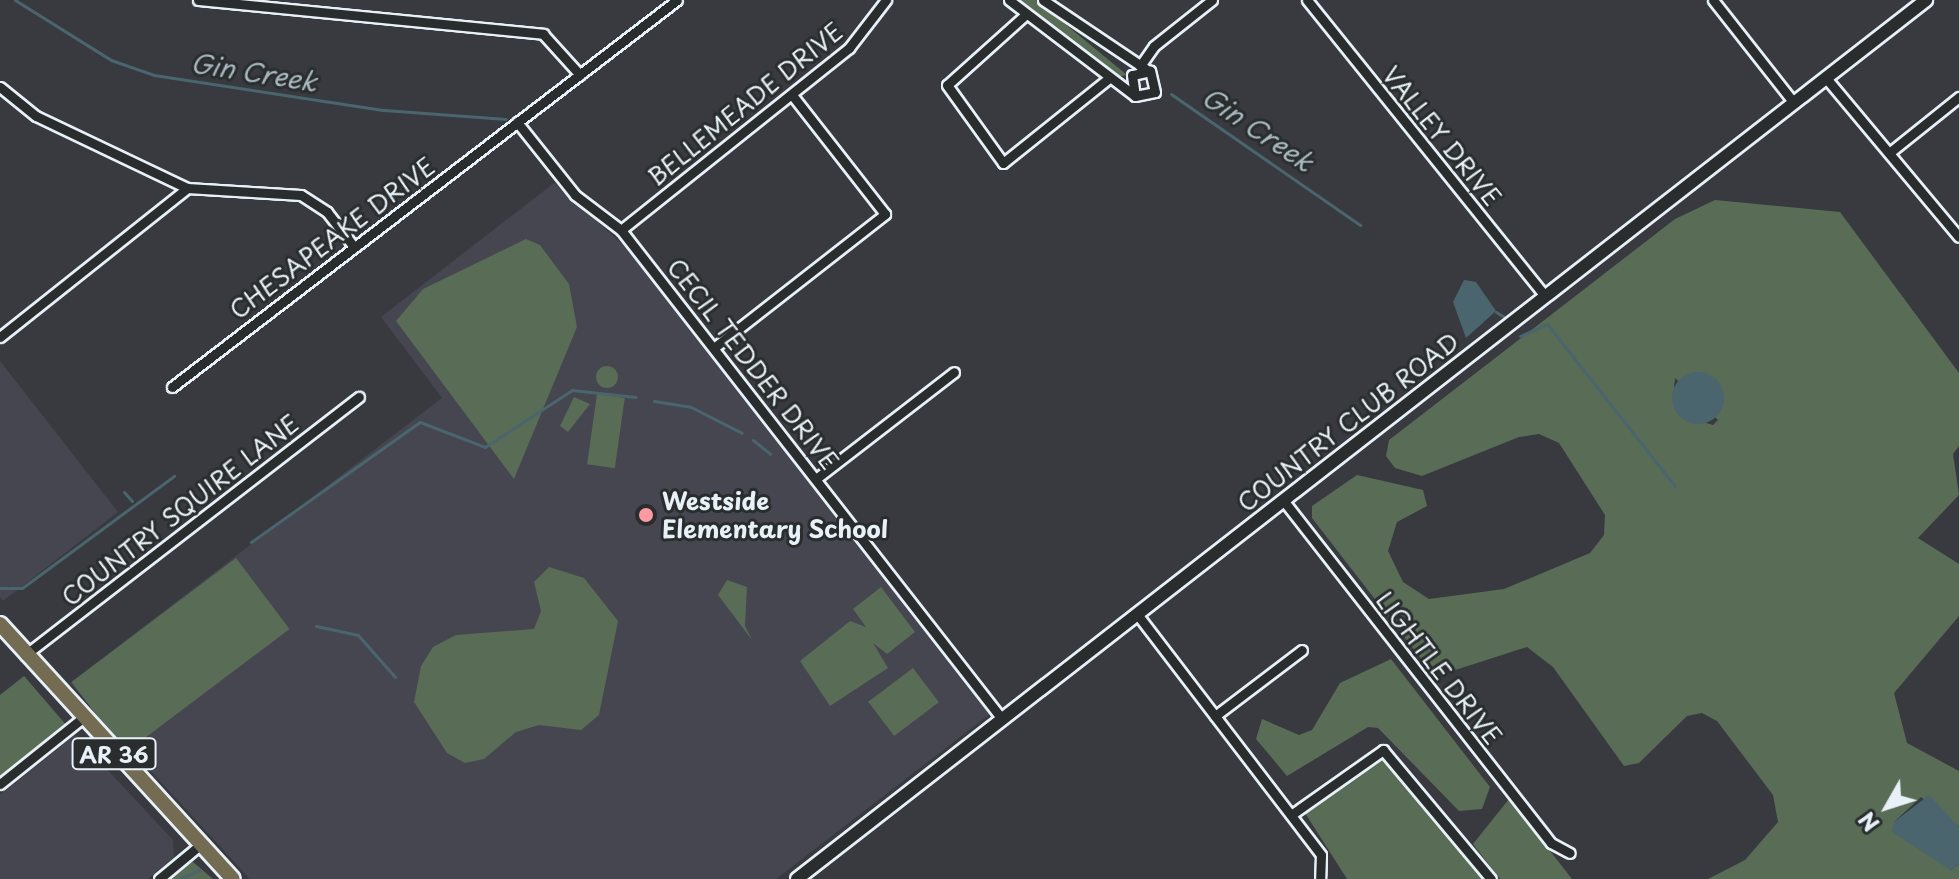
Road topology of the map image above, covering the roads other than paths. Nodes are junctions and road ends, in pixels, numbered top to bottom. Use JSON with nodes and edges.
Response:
{"nodes":[{"id":1,"x":198,"y":0,"type":"edge"},
{"id":2,"x":677,"y":0,"type":"edge"},
{"id":3,"x":886,"y":0,"type":"edge"},
{"id":4,"x":1009,"y":0,"type":"edge"},
{"id":5,"x":1212,"y":0,"type":"edge"},
{"id":6,"x":1307,"y":0,"type":"edge"},
{"id":7,"x":1713,"y":0,"type":"edge"},
{"id":8,"x":1926,"y":0,"type":"edge"},
{"id":9,"x":1045,"y":1,"type":"edge"},
{"id":10,"x":1024,"y":16,"type":"junction"},
{"id":11,"x":1140,"y":66,"type":"junction"},
{"id":12,"x":1150,"y":71,"type":"junction"},
{"id":13,"x":580,"y":75,"type":"junction"},
{"id":14,"x":1826,"y":78,"type":"junction"},
{"id":15,"x":1108,"y":79,"type":"junction"},
{"id":16,"x":0,"y":87,"type":"edge"},
{"id":17,"x":792,"y":95,"type":"junction"},
{"id":18,"x":1135,"y":96,"type":"junction"},
{"id":19,"x":1959,"y":97,"type":"edge"},
{"id":20,"x":1794,"y":103,"type":"junction"},
{"id":21,"x":517,"y":122,"type":"junction"},
{"id":22,"x":1889,"y":153,"type":"junction"},
{"id":23,"x":187,"y":188,"type":"junction"},
{"id":24,"x":621,"y":230,"type":"junction"},
{"id":25,"x":1959,"y":237,"type":"edge"},
{"id":26,"x":354,"y":247,"type":"junction"},
{"id":27,"x":1545,"y":296,"type":"junction"},
{"id":28,"x":0,"y":337,"type":"edge"},
{"id":29,"x":715,"y":347,"type":"junction"},
{"id":30,"x":954,"y":372,"type":"dead end"},
{"id":31,"x":172,"y":387,"type":"dead end"},
{"id":32,"x":359,"y":397,"type":"dead end"},
{"id":33,"x":817,"y":478,"type":"junction"},
{"id":34,"x":1283,"y":500,"type":"junction"},
{"id":35,"x":1137,"y":614,"type":"junction"},
{"id":36,"x":0,"y":624,"type":"edge"},
{"id":37,"x":1302,"y":650,"type":"dead end"},
{"id":38,"x":25,"y":655,"type":"junction"},
{"id":39,"x":1215,"y":716,"type":"junction"},
{"id":40,"x":81,"y":719,"type":"junction"},
{"id":41,"x":1002,"y":719,"type":"junction"},
{"id":42,"x":0,"y":784,"type":"edge"},
{"id":43,"x":1291,"y":815,"type":"junction"},
{"id":44,"x":200,"y":845,"type":"junction"},
{"id":45,"x":1570,"y":853,"type":"dead end"},
{"id":46,"x":159,"y":879,"type":"edge"},
{"id":47,"x":233,"y":879,"type":"edge"},
{"id":48,"x":797,"y":879,"type":"edge"},
{"id":49,"x":1320,"y":879,"type":"edge"},
{"id":50,"x":1491,"y":879,"type":"edge"}],
"edges":[{"from":1,"to":13,"type":"street"},
{"from":2,"to":13,"type":"street","name":"CHESAPEAKE DRIVE"},
{"from":3,"to":17,"type":"street","name":"BELLEMEADE DRIVE"},
{"from":4,"to":10,"type":"street"},
{"from":5,"to":11,"type":"street"},
{"from":6,"to":27,"type":"street","name":"VALLEY DRIVE"},
{"from":7,"to":20,"type":"street"},
{"from":8,"to":14,"type":"street","name":"COUNTRY CLUB ROAD"},
{"from":9,"to":11,"type":"street"},
{"from":10,"to":15,"type":"street"},
{"from":10,"to":15,"type":"street"},
{"from":11,"to":12,"type":"street"},
{"from":12,"to":18,"type":"street"},
{"from":12,"to":18,"type":"street"},
{"from":13,"to":21,"type":"street","name":"CHESAPEAKE DRIVE"},
{"from":14,"to":20,"type":"street","name":"COUNTRY CLUB ROAD"},
{"from":14,"to":22,"type":"street"},
{"from":15,"to":18,"type":"street"},
{"from":16,"to":23,"type":"street"},
{"from":17,"to":24,"type":"street","name":"BELLEMEADE DRIVE"},
{"from":17,"to":29,"type":"street"},
{"from":19,"to":22,"type":"street"},
{"from":20,"to":27,"type":"street","name":"COUNTRY CLUB ROAD"},
{"from":21,"to":24,"type":"street","name":"CECIL TEDDER DRIVE"},
{"from":21,"to":26,"type":"street","name":"CHESAPEAKE DRIVE"},
{"from":22,"to":25,"type":"street"},
{"from":23,"to":26,"type":"street"},
{"from":23,"to":28,"type":"street"},
{"from":24,"to":29,"type":"street","name":"CECIL TEDDER DRIVE"},
{"from":26,"to":31,"type":"street","name":"CHESAPEAKE DRIVE"},
{"from":27,"to":34,"type":"street","name":"COUNTRY CLUB ROAD"},
{"from":29,"to":33,"type":"street","name":"CECIL TEDDER DRIVE"},
{"from":30,"to":33,"type":"street"},
{"from":32,"to":38,"type":"street","name":"COUNTRY SQUIRE LANE"},
{"from":33,"to":41,"type":"street","name":"CECIL TEDDER DRIVE"},
{"from":34,"to":35,"type":"street","name":"COUNTRY CLUB ROAD"},
{"from":34,"to":45,"type":"street","name":"LIGHTLE DRIVE"},
{"from":35,"to":39,"type":"street"},
{"from":35,"to":41,"type":"street","name":"COUNTRY CLUB ROAD"},
{"from":36,"to":38,"type":"main road","number":"AR 36"},
{"from":37,"to":39,"type":"street"},
{"from":38,"to":40,"type":"main road","number":"AR 36"},
{"from":39,"to":43,"type":"street"},
{"from":40,"to":42,"type":"street"},
{"from":40,"to":44,"type":"main road","number":"AR 36"},
{"from":41,"to":48,"type":"street","name":"COUNTRY CLUB ROAD"},
{"from":43,"to":49,"type":"street"},
{"from":43,"to":50,"type":"street"},
{"from":44,"to":46,"type":"street"},
{"from":44,"to":47,"type":"main road","number":"AR 36"}]}
